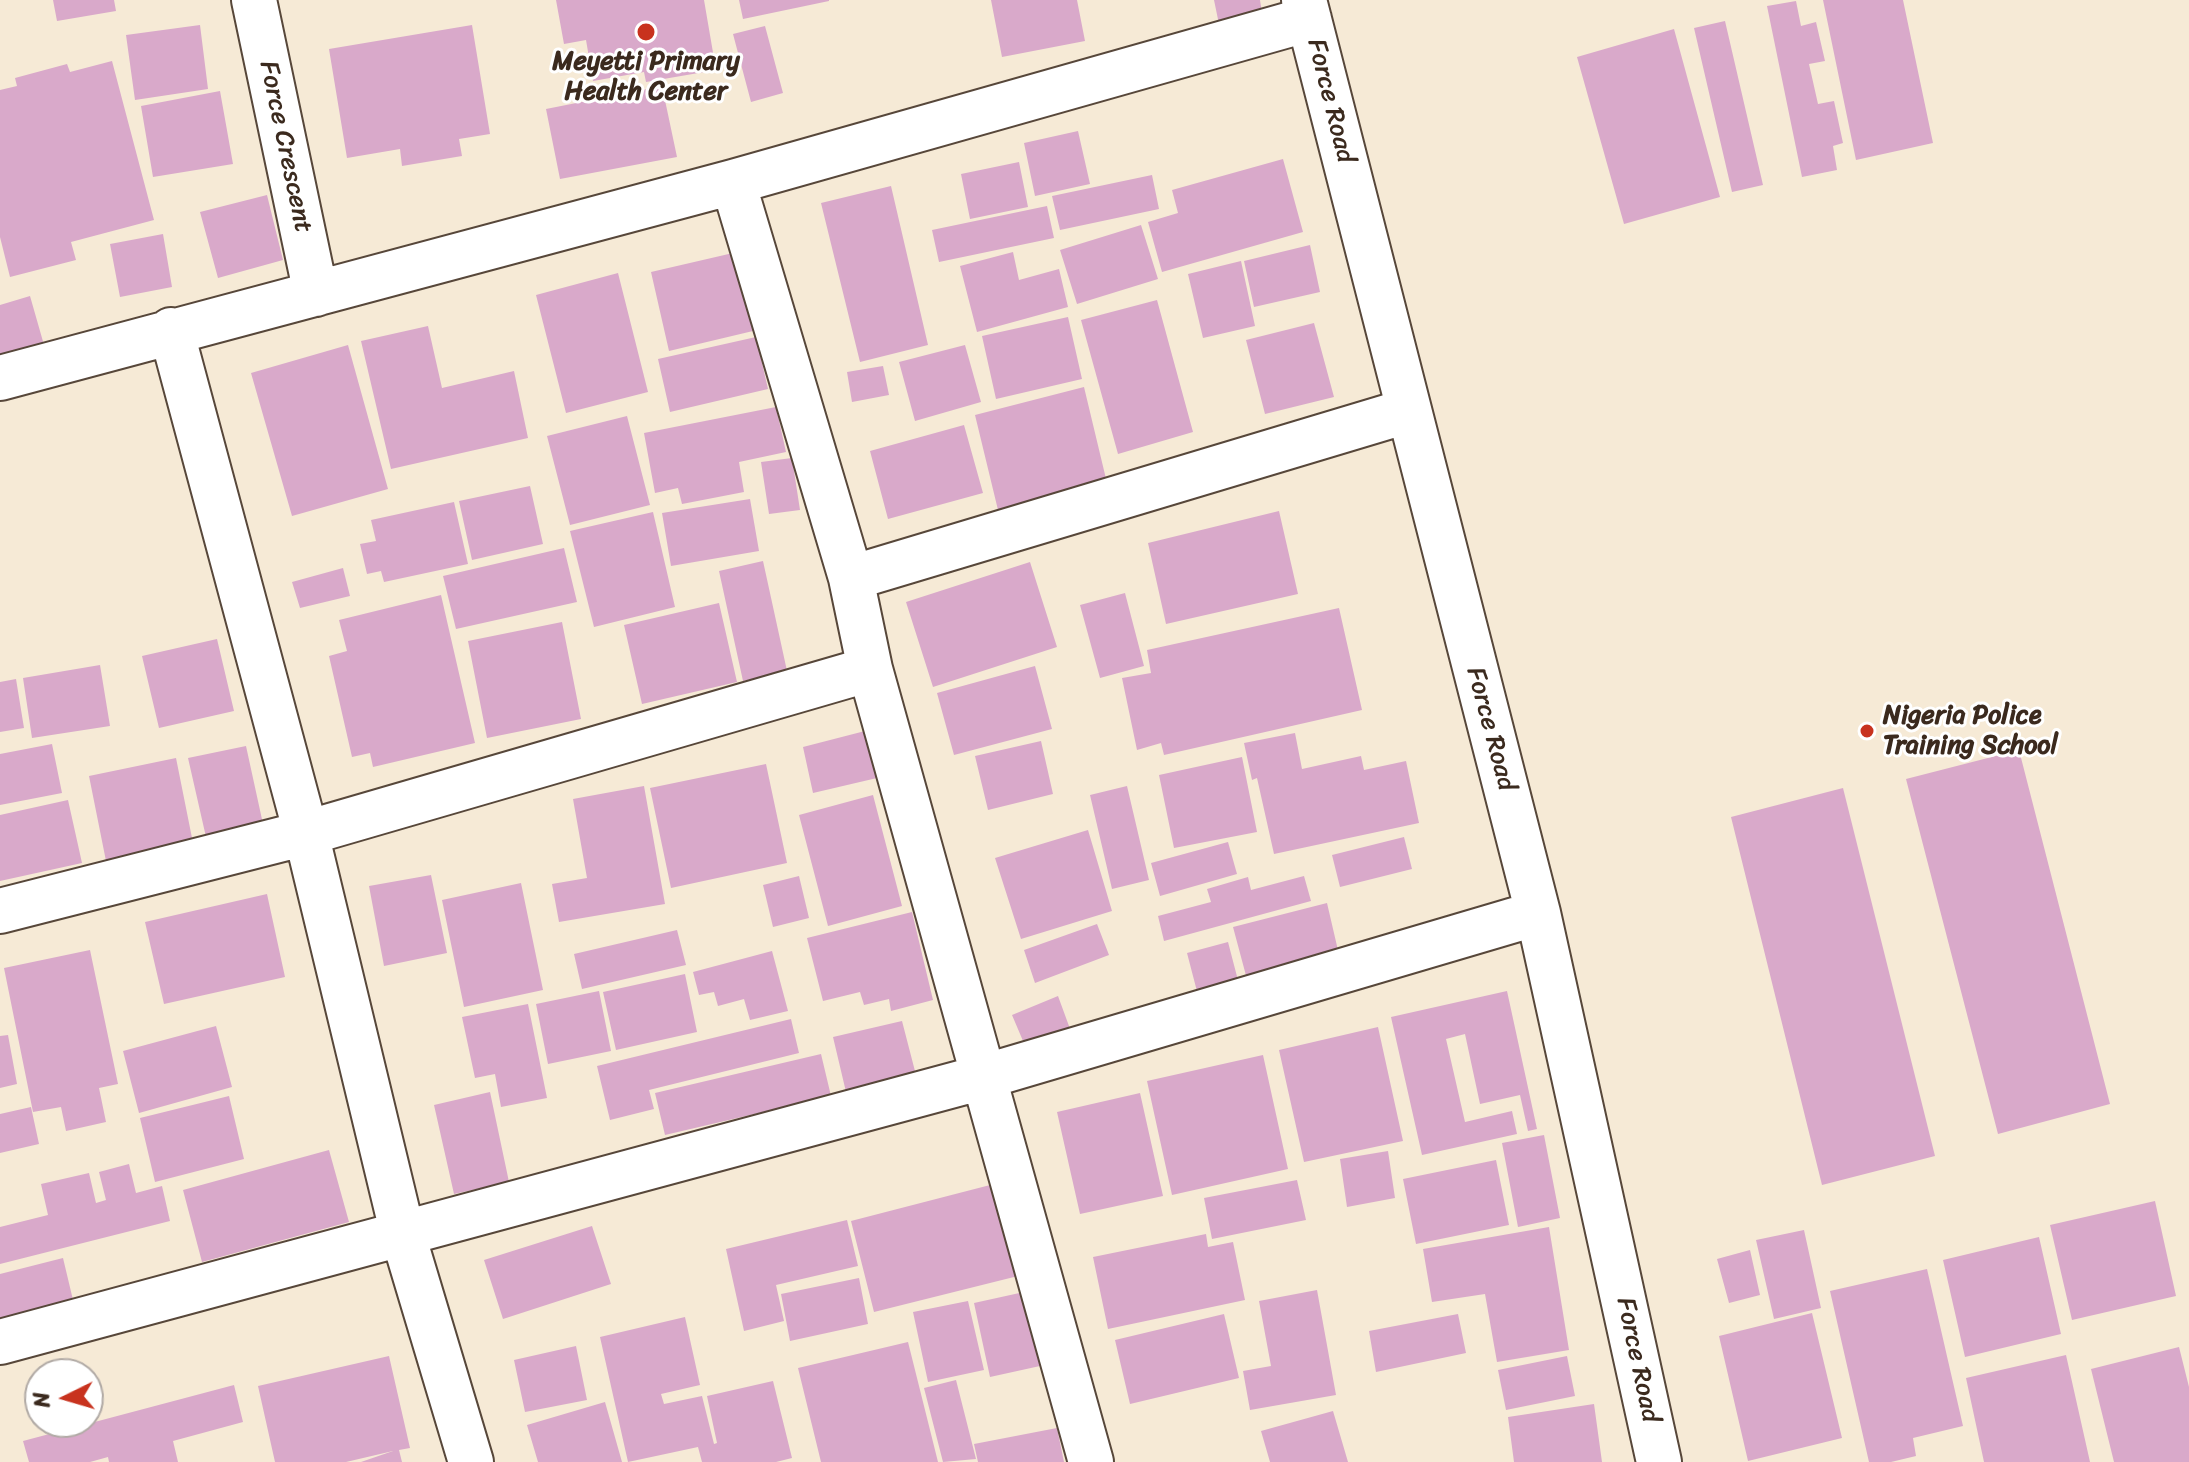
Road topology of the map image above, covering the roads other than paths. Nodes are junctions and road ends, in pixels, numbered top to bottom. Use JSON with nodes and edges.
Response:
{"nodes":[{"id":1,"x":254,"y":0,"type":"edge"},
{"id":2,"x":1307,"y":10,"type":"edge"},
{"id":3,"x":733,"y":182,"type":"junction"},
{"id":4,"x":316,"y":294,"type":"junction"},
{"id":5,"x":171,"y":330,"type":"junction"},
{"id":6,"x":0,"y":378,"type":"edge"},
{"id":7,"x":1407,"y":411,"type":"junction"},
{"id":8,"x":851,"y":578,"type":"junction"},
{"id":9,"x":870,"y":669,"type":"junction"},
{"id":10,"x":306,"y":833,"type":"junction"},
{"id":11,"x":0,"y":911,"type":"edge"},
{"id":12,"x":1538,"y":913,"type":"junction"},
{"id":13,"x":983,"y":1077,"type":"junction"},
{"id":14,"x":403,"y":1235,"type":"junction"},
{"id":15,"x":0,"y":1342,"type":"edge"},
{"id":16,"x":471,"y":1462,"type":"edge"},
{"id":17,"x":1091,"y":1462,"type":"edge"},
{"id":18,"x":1659,"y":1462,"type":"edge"}],
"edges":[{"from":1,"to":4,"type":"street","name":"Force Crescent"},
{"from":2,"to":3,"type":"street"},
{"from":2,"to":7,"type":"street","name":"Force Road"},
{"from":3,"to":4,"type":"street"},
{"from":3,"to":8,"type":"street"},
{"from":4,"to":5,"type":"street"},
{"from":5,"to":6,"type":"street"},
{"from":5,"to":10,"type":"street"},
{"from":7,"to":8,"type":"street"},
{"from":7,"to":12,"type":"street","name":"Force Road"},
{"from":8,"to":9,"type":"street"},
{"from":9,"to":10,"type":"street"},
{"from":9,"to":13,"type":"street"},
{"from":10,"to":11,"type":"street"},
{"from":10,"to":14,"type":"street"},
{"from":12,"to":13,"type":"street"},
{"from":12,"to":18,"type":"street","name":"Force Road"},
{"from":13,"to":14,"type":"street"},
{"from":13,"to":17,"type":"street"},
{"from":14,"to":15,"type":"street"},
{"from":14,"to":16,"type":"street"}]}
